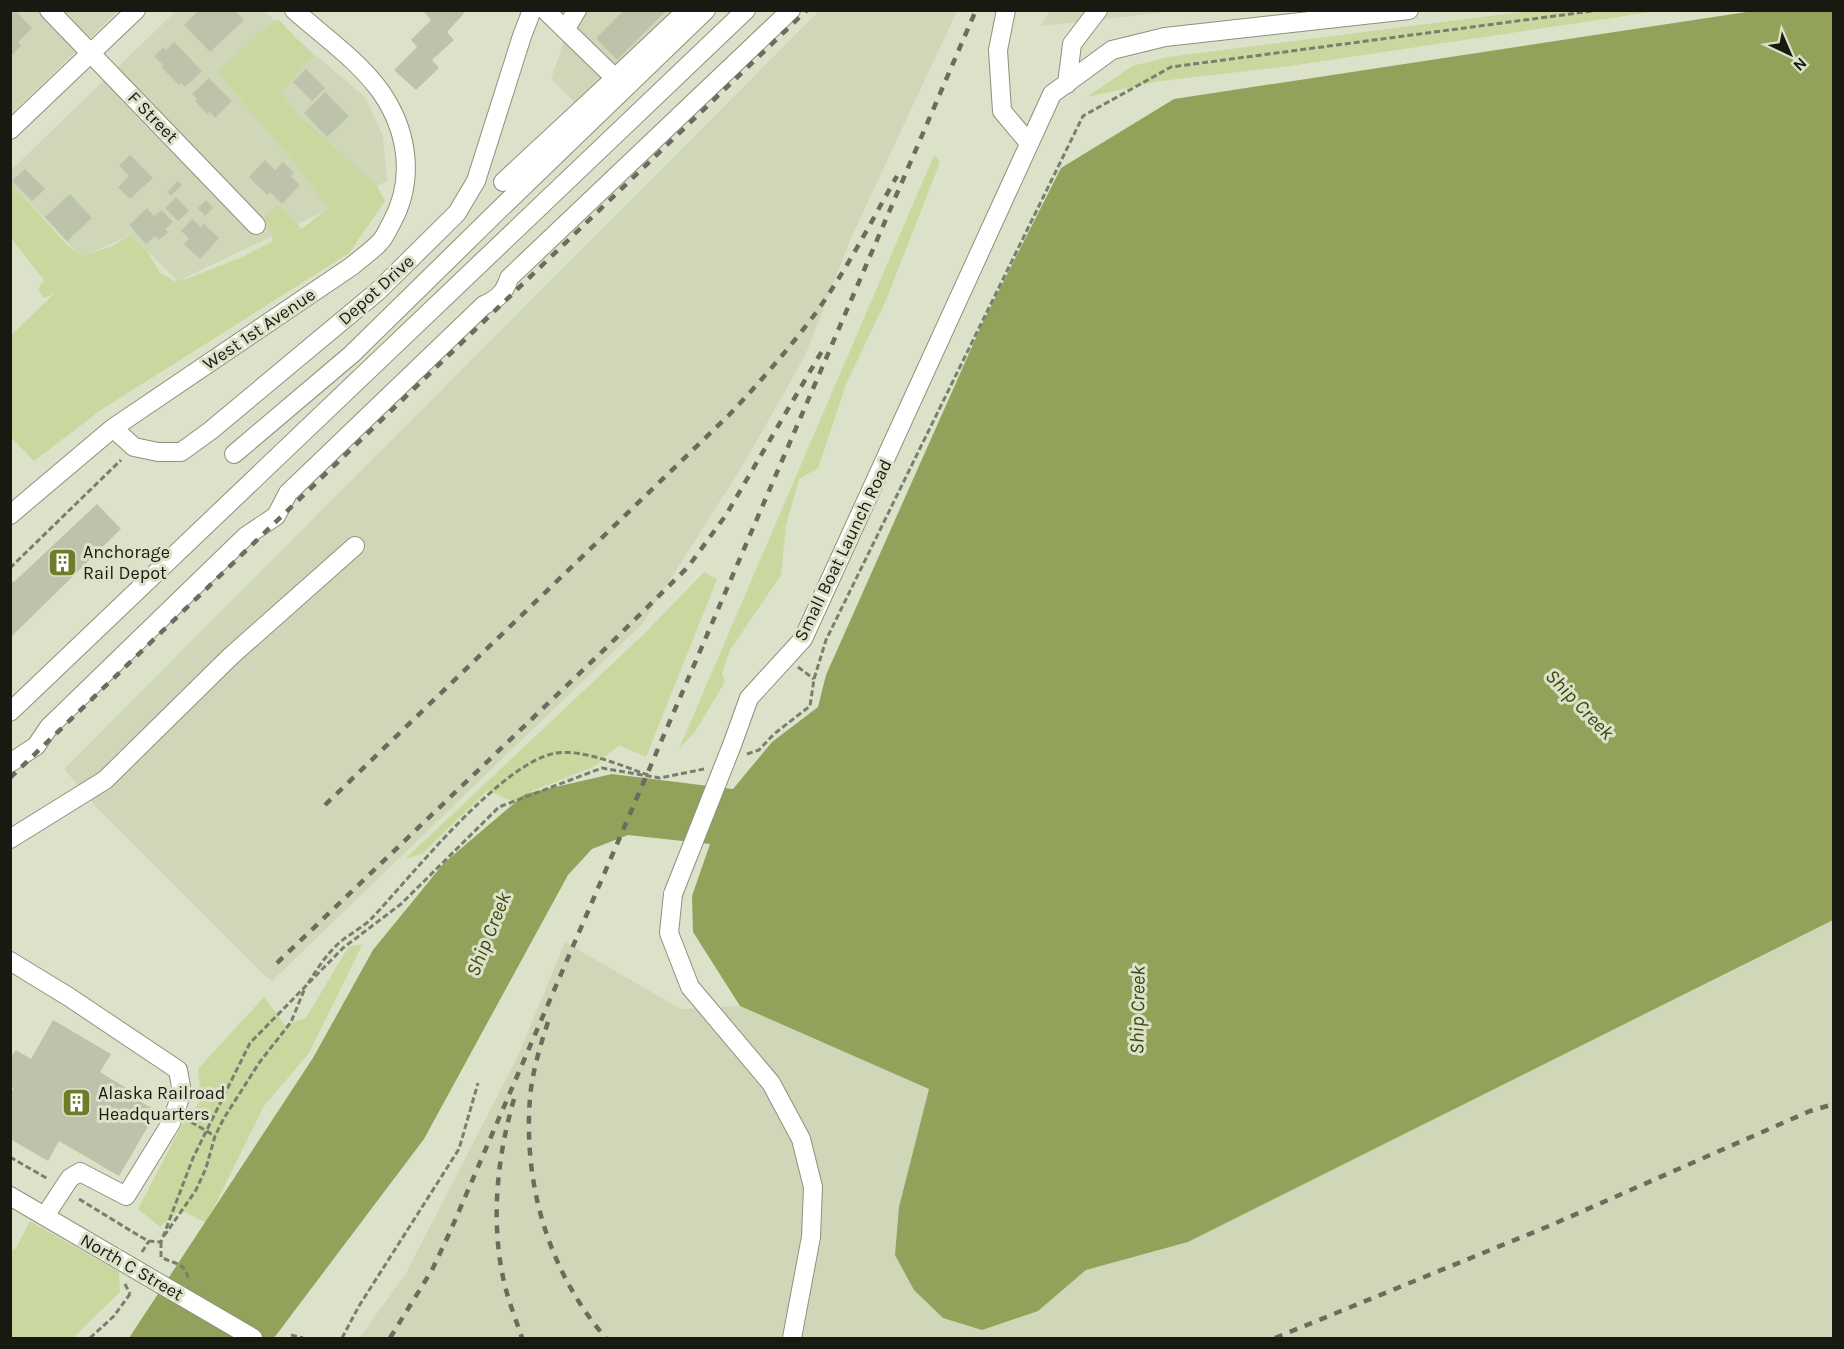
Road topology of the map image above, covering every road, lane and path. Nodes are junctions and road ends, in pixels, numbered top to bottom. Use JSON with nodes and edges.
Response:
{"nodes":[{"id":1,"x":49,"y":10,"type":"edge"},
{"id":2,"x":136,"y":10,"type":"edge"},
{"id":3,"x":294,"y":10,"type":"edge"},
{"id":4,"x":532,"y":10,"type":"edge"},
{"id":5,"x":545,"y":10,"type":"edge"},
{"id":6,"x":577,"y":10,"type":"edge"},
{"id":7,"x":687,"y":10,"type":"edge"},
{"id":8,"x":706,"y":10,"type":"edge"},
{"id":9,"x":746,"y":10,"type":"edge"},
{"id":10,"x":791,"y":10,"type":"edge"},
{"id":11,"x":1006,"y":10,"type":"edge"},
{"id":12,"x":1098,"y":10,"type":"edge"},
{"id":13,"x":1409,"y":10,"type":"edge"},
{"id":14,"x":1600,"y":10,"type":"edge"},
{"id":15,"x":565,"y":30,"type":"junction"},
{"id":16,"x":91,"y":54,"type":"junction"},
{"id":17,"x":615,"y":78,"type":"junction"},
{"id":18,"x":1067,"y":84,"type":"junction"},
{"id":19,"x":10,"y":130,"type":"edge"},
{"id":20,"x":1029,"y":143,"type":"junction"},
{"id":21,"x":503,"y":182,"type":"dead end"},
{"id":22,"x":256,"y":225,"type":"dead end"},
{"id":23,"x":113,"y":428,"type":"junction"},
{"id":24,"x":134,"y":447,"type":"junction"},
{"id":25,"x":234,"y":454,"type":"dead end"},
{"id":26,"x":10,"y":515,"type":"edge"},
{"id":27,"x":355,"y":546,"type":"dead end"},
{"id":28,"x":10,"y":568,"type":"edge"},
{"id":29,"x":10,"y":712,"type":"edge"},
{"id":30,"x":735,"y":751,"type":"junction"},
{"id":31,"x":10,"y":763,"type":"edge"},
{"id":32,"x":706,"y":768,"type":"dead end"},
{"id":33,"x":660,"y":778,"type":"junction"},
{"id":34,"x":10,"y":839,"type":"edge"},
{"id":35,"x":10,"y":961,"type":"edge"},
{"id":36,"x":478,"y":1083,"type":"dead end"},
{"id":37,"x":175,"y":1112,"type":"junction"},
{"id":38,"x":206,"y":1131,"type":"junction"},
{"id":39,"x":215,"y":1136,"type":"junction"},
{"id":40,"x":10,"y":1196,"type":"edge"},
{"id":41,"x":45,"y":1216,"type":"junction"},
{"id":42,"x":149,"y":1241,"type":"dead end"},
{"id":43,"x":161,"y":1242,"type":"junction"},
{"id":44,"x":170,"y":1260,"type":"dead end"},
{"id":45,"x":130,"y":1294,"type":"dead end"},
{"id":46,"x":291,"y":1335,"type":"dead end"},
{"id":47,"x":90,"y":1338,"type":"edge"},
{"id":48,"x":253,"y":1338,"type":"edge"},
{"id":49,"x":303,"y":1338,"type":"edge"},
{"id":50,"x":342,"y":1338,"type":"edge"},
{"id":51,"x":792,"y":1338,"type":"edge"}],
"edges":[{"from":1,"to":16,"type":"street","name":"F Street"},
{"from":2,"to":16,"type":"street"},
{"from":3,"to":23,"type":"street","name":"West 1st Avenue"},
{"from":4,"to":24,"type":"street","name":"Depot Drive"},
{"from":5,"to":15,"type":"street"},
{"from":6,"to":15,"type":"street"},
{"from":7,"to":17,"type":"street"},
{"from":8,"to":25,"type":"street"},
{"from":9,"to":29,"type":"street"},
{"from":10,"to":31,"type":"street"},
{"from":11,"to":20,"type":"street"},
{"from":12,"to":18,"type":"street"},
{"from":13,"to":18,"type":"street","name":"Small Boat Launch Road"},
{"from":14,"to":30,"type":"path"},
{"from":15,"to":17,"type":"street"},
{"from":16,"to":19,"type":"street"},
{"from":16,"to":22,"type":"street","name":"F Street"},
{"from":17,"to":21,"type":"street"},
{"from":18,"to":20,"type":"street","name":"Small Boat Launch Road"},
{"from":20,"to":30,"type":"street","name":"Small Boat Launch Road"},
{"from":23,"to":24,"type":"street"},
{"from":23,"to":26,"type":"street","name":"West 1st Avenue"},
{"from":24,"to":28,"type":"path"},
{"from":27,"to":34,"type":"street"},
{"from":30,"to":51,"type":"street","name":"Small Boat Launch Road","bridge":true},
{"from":32,"to":33,"type":"path"},
{"from":33,"to":38,"type":"path"},
{"from":33,"to":39,"type":"path"},
{"from":35,"to":37,"type":"street"},
{"from":36,"to":50,"type":"path"},
{"from":37,"to":38,"type":"path"},
{"from":37,"to":41,"type":"street"},
{"from":38,"to":39,"type":"path"},
{"from":38,"to":43,"type":"path"},
{"from":39,"to":43,"type":"path"},
{"from":40,"to":41,"type":"street","name":"North C Street"},
{"from":41,"to":48,"type":"street","name":"North C Street"},
{"from":42,"to":43,"type":"path"},
{"from":43,"to":44,"type":"path"},
{"from":45,"to":47,"type":"path"},
{"from":46,"to":49,"type":"path"}]}
